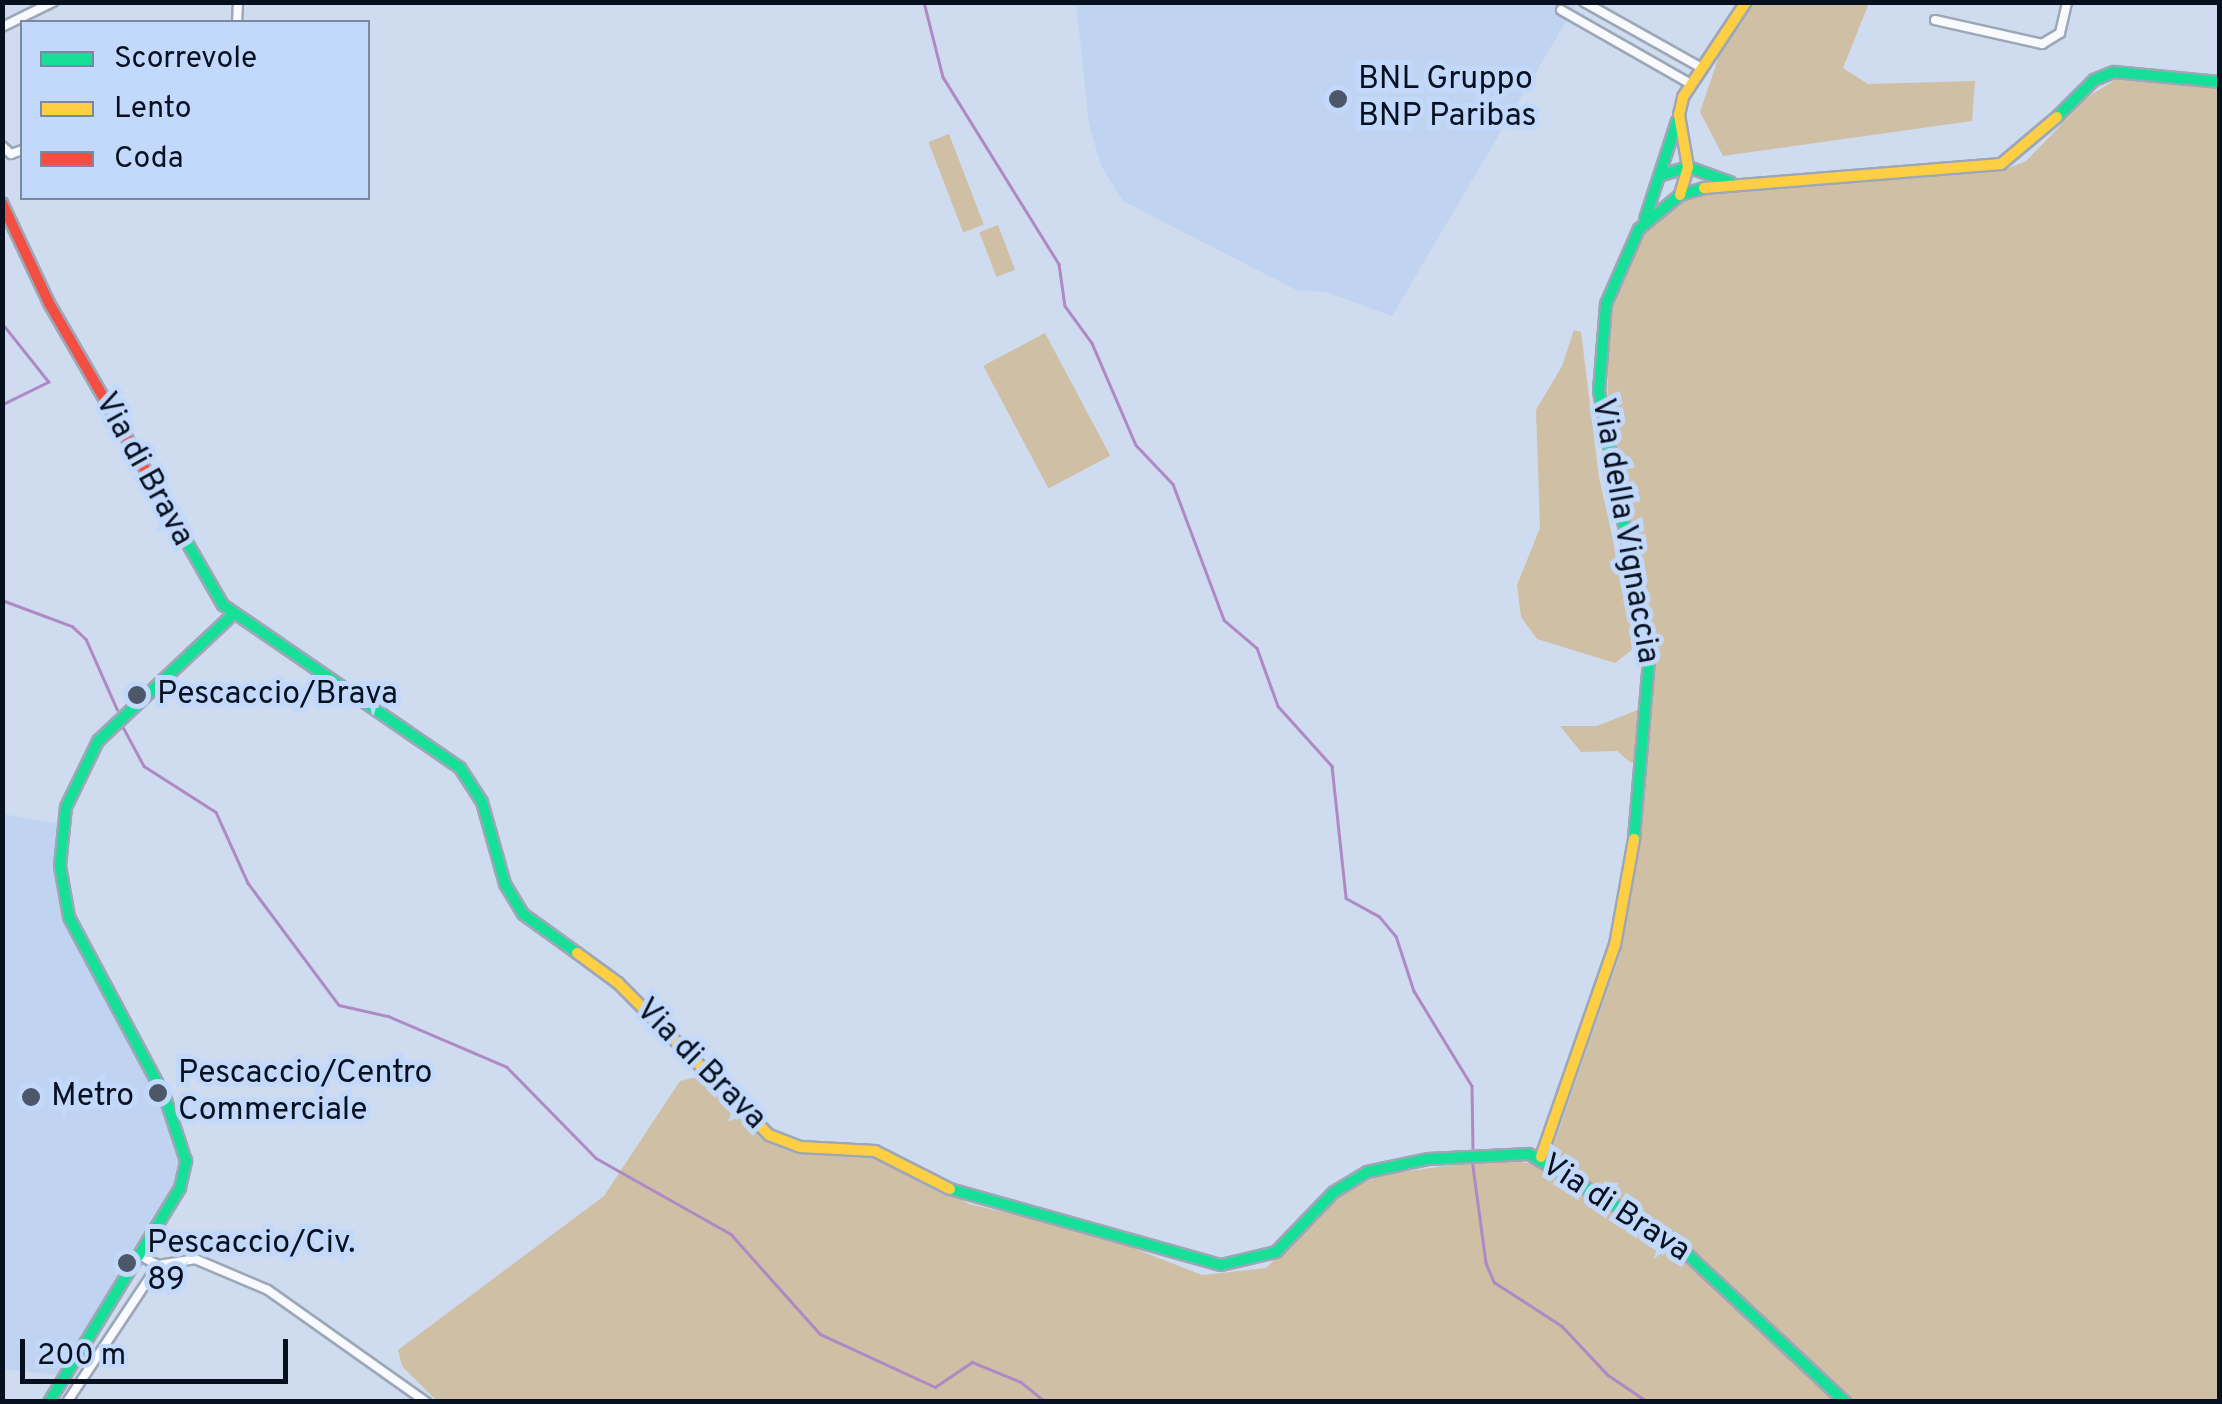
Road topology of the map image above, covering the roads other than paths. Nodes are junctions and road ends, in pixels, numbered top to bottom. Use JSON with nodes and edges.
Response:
{"nodes":[{"id":1,"x":52,"y":2,"type":"edge"},
{"id":2,"x":1584,"y":2,"type":"edge"},
{"id":3,"x":1746,"y":2,"type":"edge"},
{"id":4,"x":2067,"y":2,"type":"edge"},
{"id":5,"x":1561,"y":10,"type":"dead end"},
{"id":6,"x":1935,"y":20,"type":"dead end"},
{"id":7,"x":2,"y":27,"type":"edge"},
{"id":8,"x":1700,"y":67,"type":"junction"},
{"id":9,"x":2220,"y":82,"type":"edge"},
{"id":10,"x":1690,"y":83,"type":"junction"},
{"id":11,"x":1679,"y":115,"type":"junction"},
{"id":12,"x":1688,"y":167,"type":"junction"},
{"id":13,"x":1662,"y":176,"type":"junction"},
{"id":14,"x":1734,"y":183,"type":"junction"},
{"id":15,"x":1680,"y":195,"type":"junction"},
{"id":16,"x":2,"y":203,"type":"edge"},
{"id":17,"x":1645,"y":220,"type":"junction"},
{"id":18,"x":232,"y":615,"type":"junction"},
{"id":19,"x":1542,"y":1157,"type":"junction"},
{"id":20,"x":139,"y":1254,"type":"junction"},
{"id":21,"x":158,"y":1265,"type":"junction"},
{"id":22,"x":49,"y":1402,"type":"edge"},
{"id":23,"x":67,"y":1402,"type":"edge"},
{"id":24,"x":426,"y":1402,"type":"edge"},
{"id":25,"x":1844,"y":1402,"type":"edge"}],
"edges":[{"from":1,"to":7,"type":"street"},
{"from":2,"to":8,"type":"street"},
{"from":3,"to":8,"type":"street"},
{"from":4,"to":6,"type":"street"},
{"from":5,"to":10,"type":"street"},
{"from":8,"to":10,"type":"street"},
{"from":9,"to":14,"type":"street","name":"Via della Vignaccia"},
{"from":10,"to":11,"type":"street"},
{"from":11,"to":12,"type":"street"},
{"from":11,"to":13,"type":"street"},
{"from":12,"to":13,"type":"street"},
{"from":12,"to":14,"type":"street"},
{"from":12,"to":15,"type":"street"},
{"from":13,"to":15,"type":"street"},
{"from":13,"to":17,"type":"street"},
{"from":14,"to":15,"type":"street","name":"Via della Vignaccia"},
{"from":15,"to":17,"type":"street","name":"Via della Vignaccia"},
{"from":16,"to":18,"type":"street","name":"Via di Brava"},
{"from":17,"to":19,"type":"street","name":"Via della Vignaccia"},
{"from":18,"to":19,"type":"street","name":"Via di Brava"},
{"from":18,"to":20,"type":"street"},
{"from":19,"to":25,"type":"street","name":"Via di Brava"},
{"from":20,"to":21,"type":"street"},
{"from":20,"to":22,"type":"street"},
{"from":21,"to":23,"type":"street"},
{"from":21,"to":24,"type":"street"}]}
